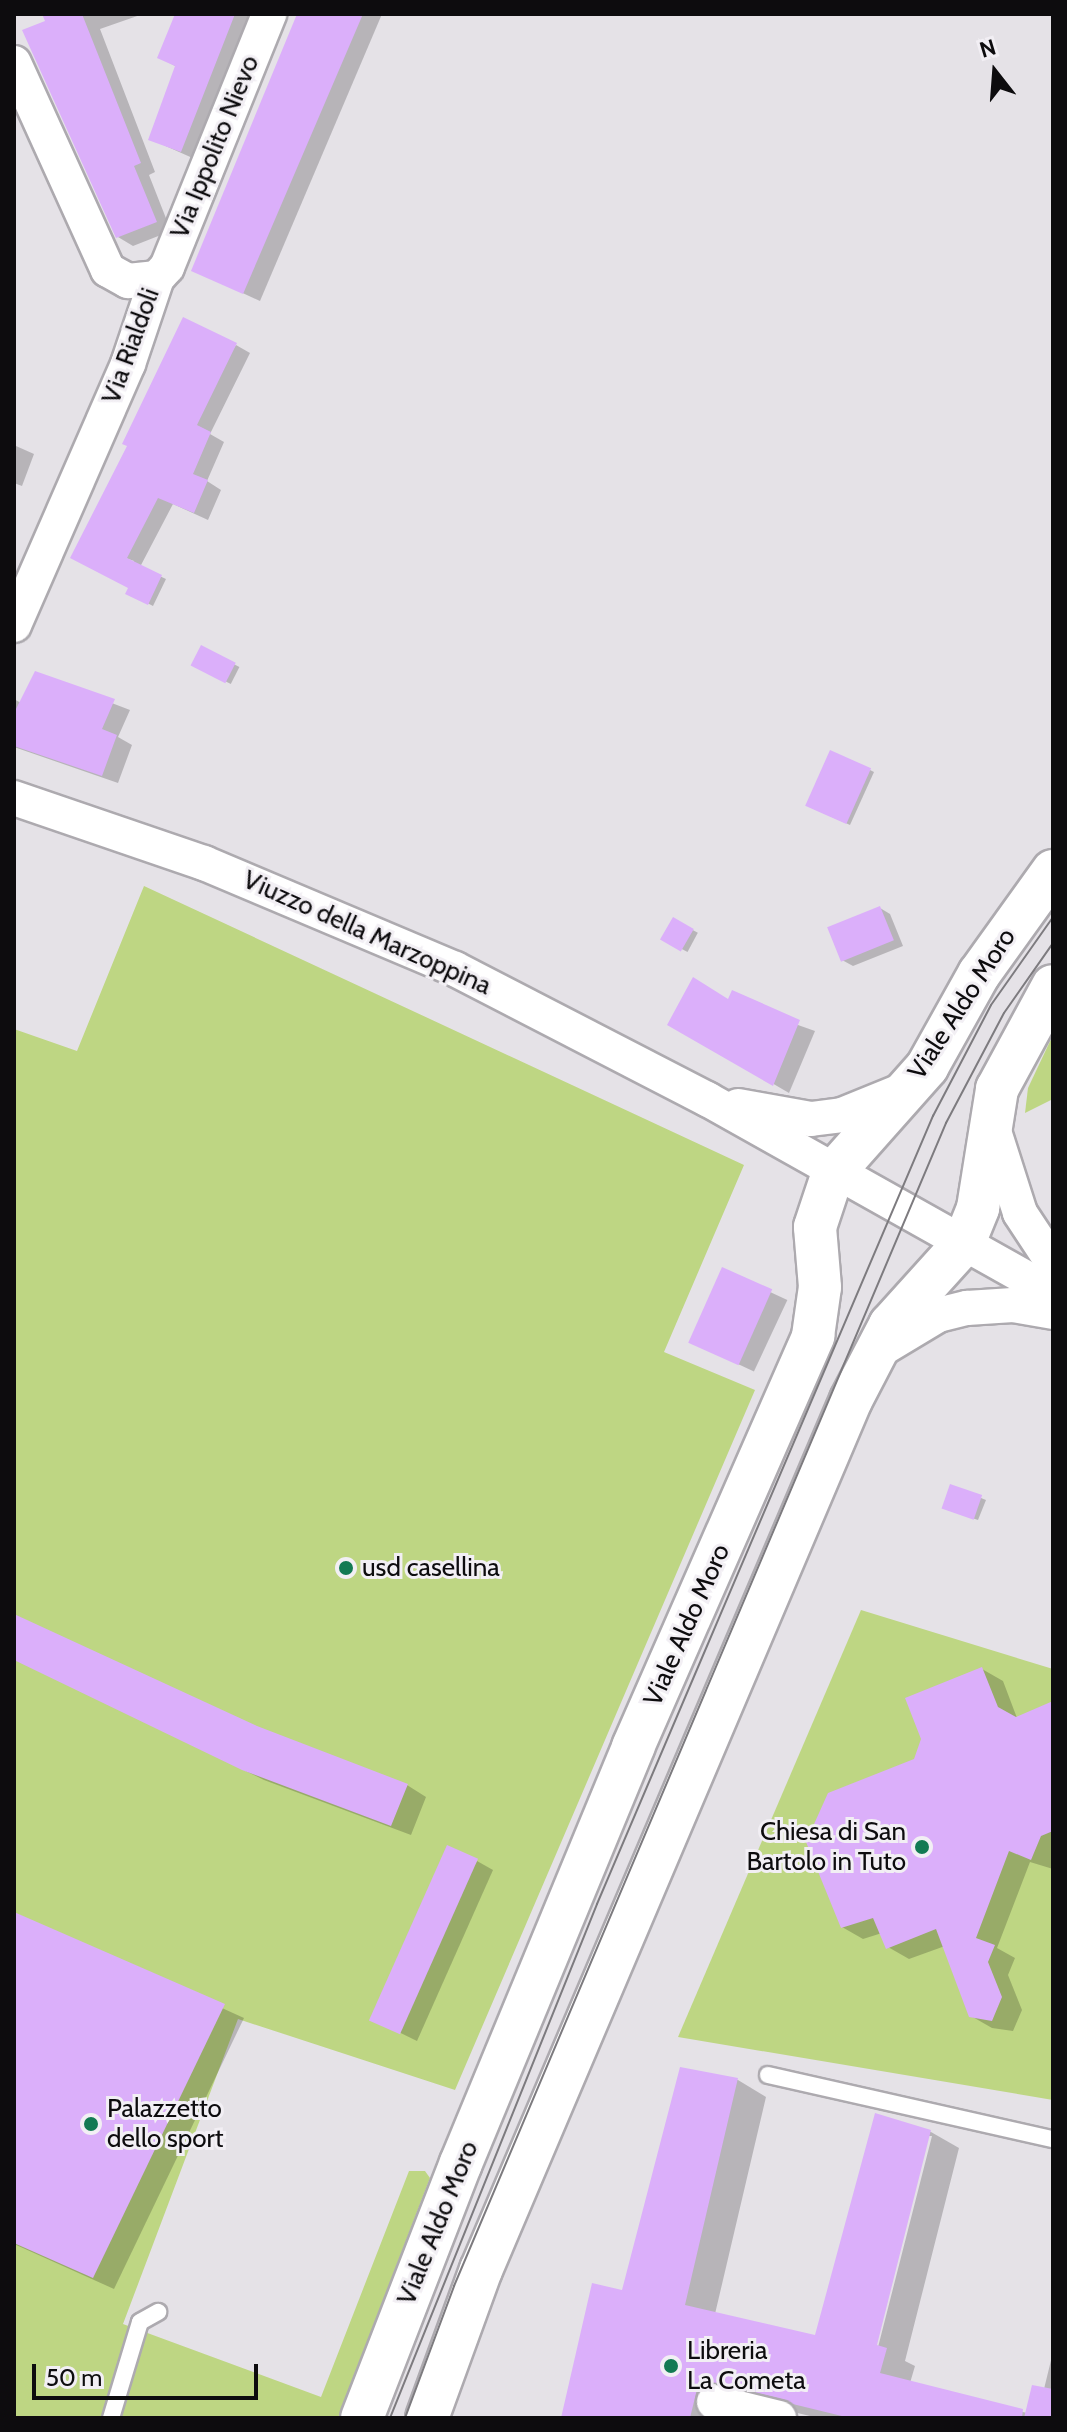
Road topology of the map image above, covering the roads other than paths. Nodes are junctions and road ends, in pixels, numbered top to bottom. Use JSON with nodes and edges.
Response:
{"nodes":[{"id":1,"x":269,"y":14,"type":"edge"},
{"id":2,"x":14,"y":63,"type":"edge"},
{"id":3,"x":157,"y":278,"type":"junction"},
{"id":4,"x":14,"y":625,"type":"edge"},
{"id":5,"x":14,"y":798,"type":"edge"},
{"id":6,"x":1053,"y":871,"type":"edge"},
{"id":7,"x":1053,"y":986,"type":"edge"},
{"id":8,"x":910,"y":1087,"type":"junction"},
{"id":9,"x":707,"y":1099,"type":"junction"},
{"id":10,"x":990,"y":1118,"type":"junction"},
{"id":11,"x":833,"y":1173,"type":"junction"},
{"id":12,"x":964,"y":1243,"type":"junction"},
{"id":13,"x":1053,"y":1263,"type":"edge"},
{"id":14,"x":1053,"y":1293,"type":"edge"},
{"id":15,"x":1053,"y":1312,"type":"edge"},
{"id":16,"x":873,"y":1355,"type":"junction"},
{"id":17,"x":768,"y":2075,"type":"dead end"},
{"id":18,"x":1053,"y":2139,"type":"edge"},
{"id":19,"x":158,"y":2312,"type":"dead end"},
{"id":20,"x":714,"y":2402,"type":"dead end"},
{"id":21,"x":111,"y":2418,"type":"edge"},
{"id":22,"x":362,"y":2418,"type":"edge"},
{"id":23,"x":427,"y":2418,"type":"edge"},
{"id":24,"x":779,"y":2418,"type":"edge"}],
"edges":[{"from":1,"to":3,"type":"street","name":"Via Ippolito Nievo"},
{"from":2,"to":3,"type":"street","name":"Via Rialdoli"},
{"from":3,"to":4,"type":"street","name":"Via Rialdoli"},
{"from":5,"to":9,"type":"street","name":"Viuzzo della Marzoppina"},
{"from":6,"to":8,"type":"street","name":"Viale Aldo Moro"},
{"from":7,"to":10,"type":"street"},
{"from":8,"to":9,"type":"street","name":"Viuzzo della Marzoppina"},
{"from":8,"to":11,"type":"street","name":"Viale Aldo Moro"},
{"from":9,"to":11,"type":"street","name":"Viuzzo della Marzoppina"},
{"from":10,"to":12,"type":"street"},
{"from":10,"to":13,"type":"street"},
{"from":11,"to":12,"type":"street","name":"Viuzzo della Marzoppina"},
{"from":11,"to":22,"type":"street","name":"Viale Aldo Moro"},
{"from":12,"to":14,"type":"street","name":"Viuzzo della Marzoppina"},
{"from":12,"to":16,"type":"street"},
{"from":15,"to":16,"type":"street"},
{"from":16,"to":23,"type":"street"},
{"from":17,"to":18,"type":"lane"},
{"from":19,"to":21,"type":"lane"},
{"from":20,"to":24,"type":"street"}]}
